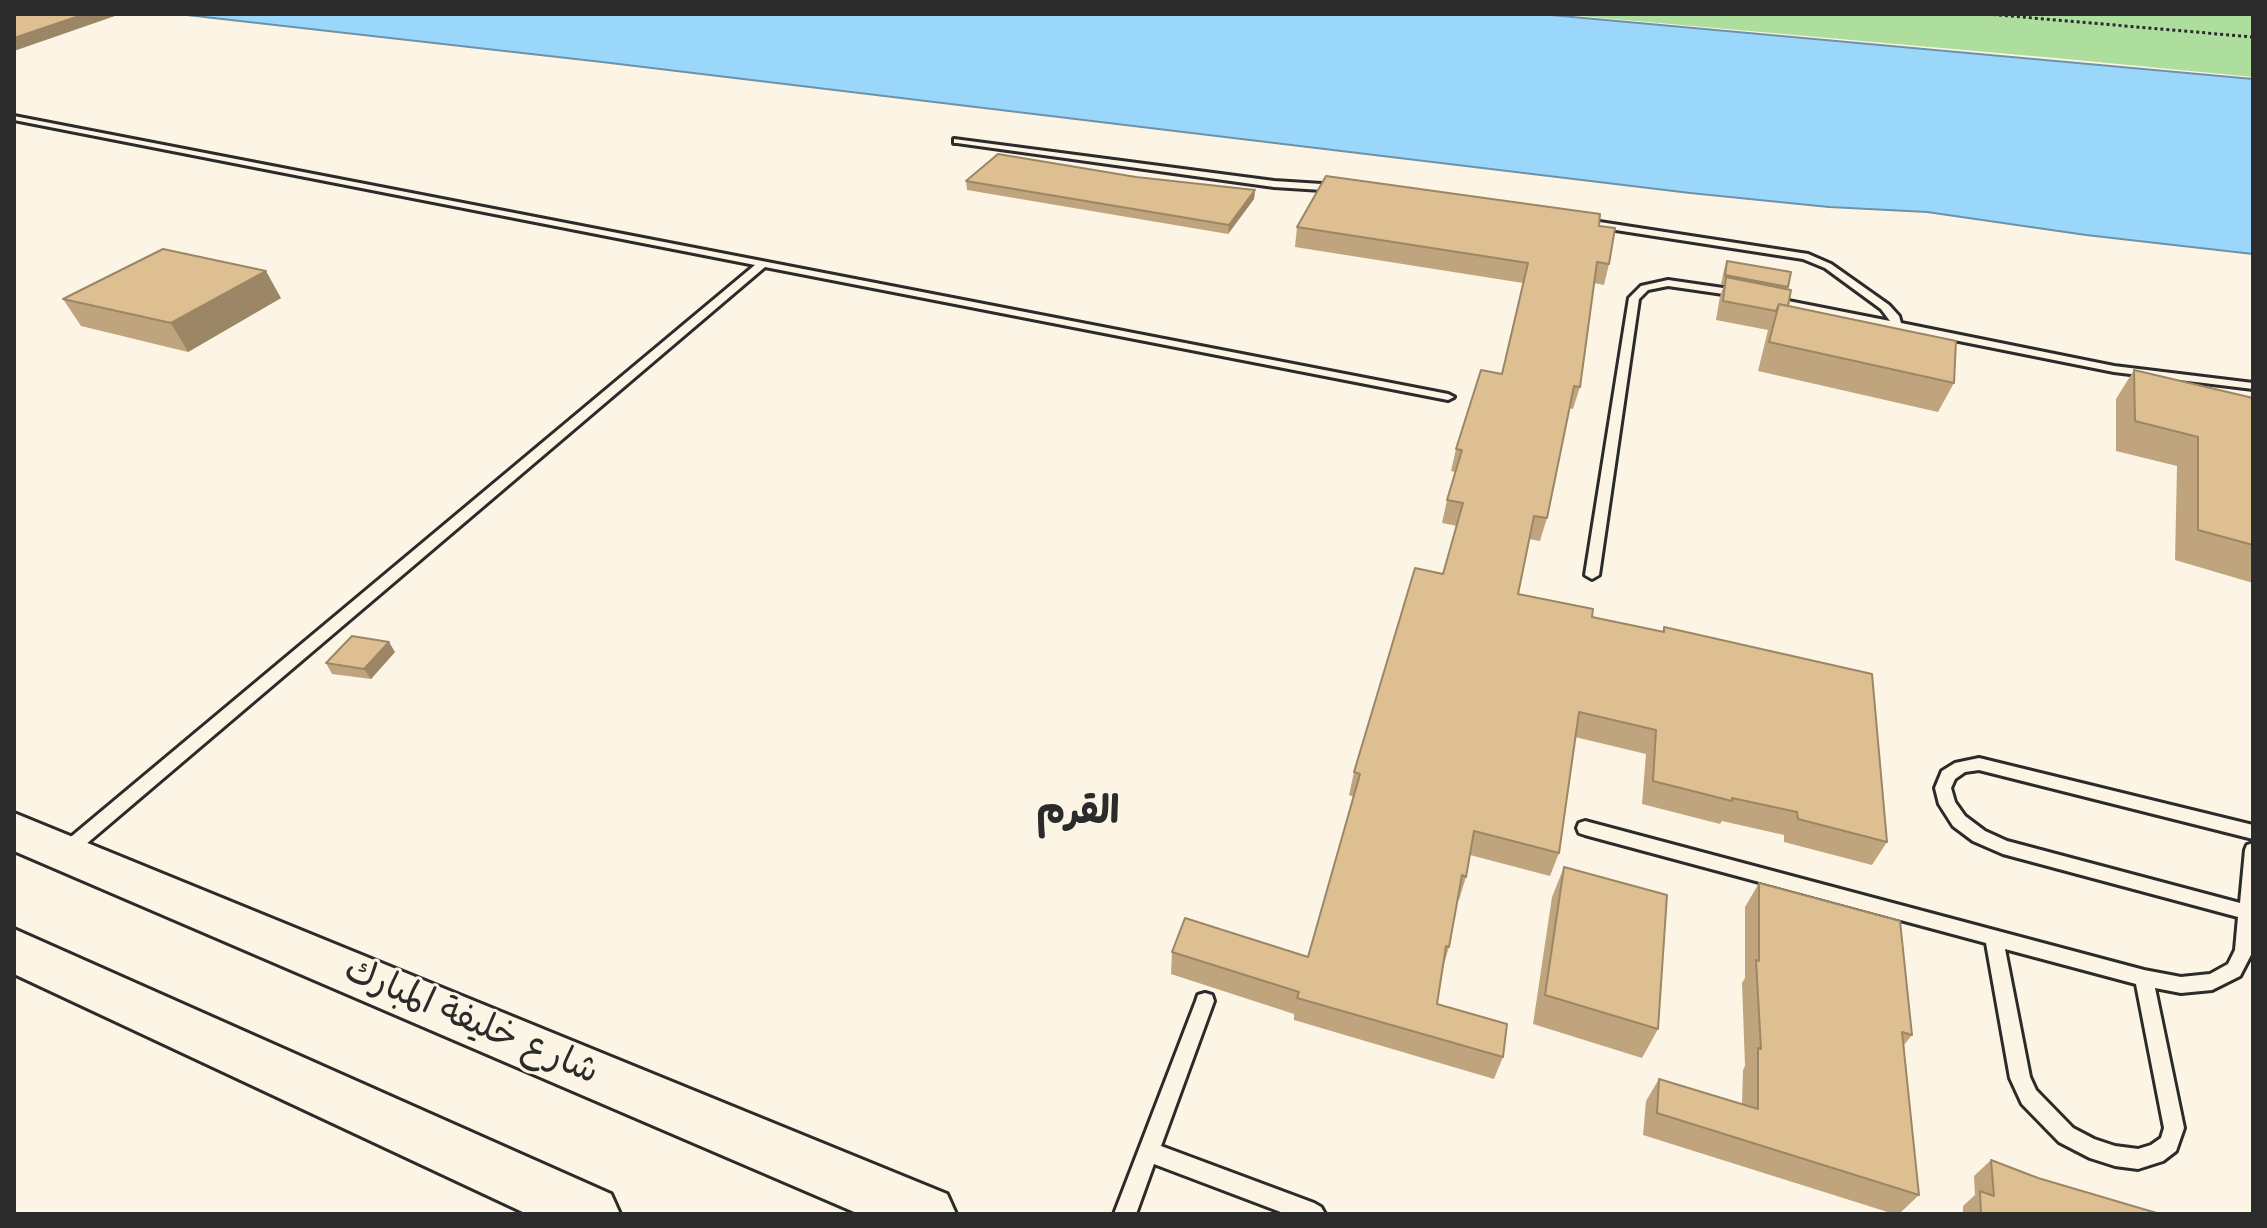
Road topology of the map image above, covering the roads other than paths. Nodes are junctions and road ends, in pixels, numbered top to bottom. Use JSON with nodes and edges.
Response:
{"nodes":[{"id":1,"x":14,"y":118,"type":"edge"},
{"id":2,"x":957,"y":141,"type":"dead end"},
{"id":3,"x":1346,"y":189,"type":"edge"},
{"id":4,"x":1562,"y":220,"type":"edge"},
{"id":5,"x":761,"y":265,"type":"junction"},
{"id":6,"x":1742,"y":295,"type":"edge"},
{"id":7,"x":1758,"y":298,"type":"edge"},
{"id":8,"x":1896,"y":325,"type":"junction"},
{"id":9,"x":2253,"y":386,"type":"edge"},
{"id":10,"x":1448,"y":397,"type":"dead end"},
{"id":11,"x":1592,"y":575,"type":"dead end"},
{"id":12,"x":1585,"y":828,"type":"dead end"},
{"id":13,"x":14,"y":831,"type":"edge"},
{"id":14,"x":2253,"y":832,"type":"edge"},
{"id":15,"x":2253,"y":850,"type":"edge"},
{"id":16,"x":65,"y":851,"type":"junction"},
{"id":17,"x":2247,"y":912,"type":"junction"},
{"id":18,"x":1994,"y":938,"type":"junction"},
{"id":19,"x":14,"y":951,"type":"edge"},
{"id":20,"x":2144,"y":978,"type":"junction"},
{"id":21,"x":1205,"y":1001,"type":"dead end"},
{"id":22,"x":1149,"y":1152,"type":"junction"},
{"id":23,"x":591,"y":1214,"type":"edge"},
{"id":24,"x":927,"y":1214,"type":"edge"},
{"id":25,"x":1125,"y":1214,"type":"edge"},
{"id":26,"x":1314,"y":1214,"type":"edge"}],
"edges":[{"from":1,"to":5,"type":"lane"},
{"from":2,"to":3,"type":"lane"},
{"from":4,"to":8,"type":"lane"},
{"from":5,"to":10,"type":"lane"},
{"from":5,"to":16,"type":"lane"},
{"from":6,"to":11,"type":"lane"},
{"from":7,"to":8,"type":"lane"},
{"from":8,"to":9,"type":"lane"},
{"from":12,"to":18,"type":"lane"},
{"from":13,"to":16,"type":"street","name":"شارع خليفة المبارك"},
{"from":14,"to":17,"type":"lane"},
{"from":15,"to":17,"type":"lane"},
{"from":16,"to":24,"type":"street","name":"شارع خليفة المبارك"},
{"from":17,"to":20,"type":"lane"},
{"from":18,"to":20,"type":"lane"},
{"from":18,"to":20,"type":"lane"},
{"from":19,"to":23,"type":"street"},
{"from":21,"to":22,"type":"lane"},
{"from":22,"to":25,"type":"lane"},
{"from":22,"to":26,"type":"lane"}]}
